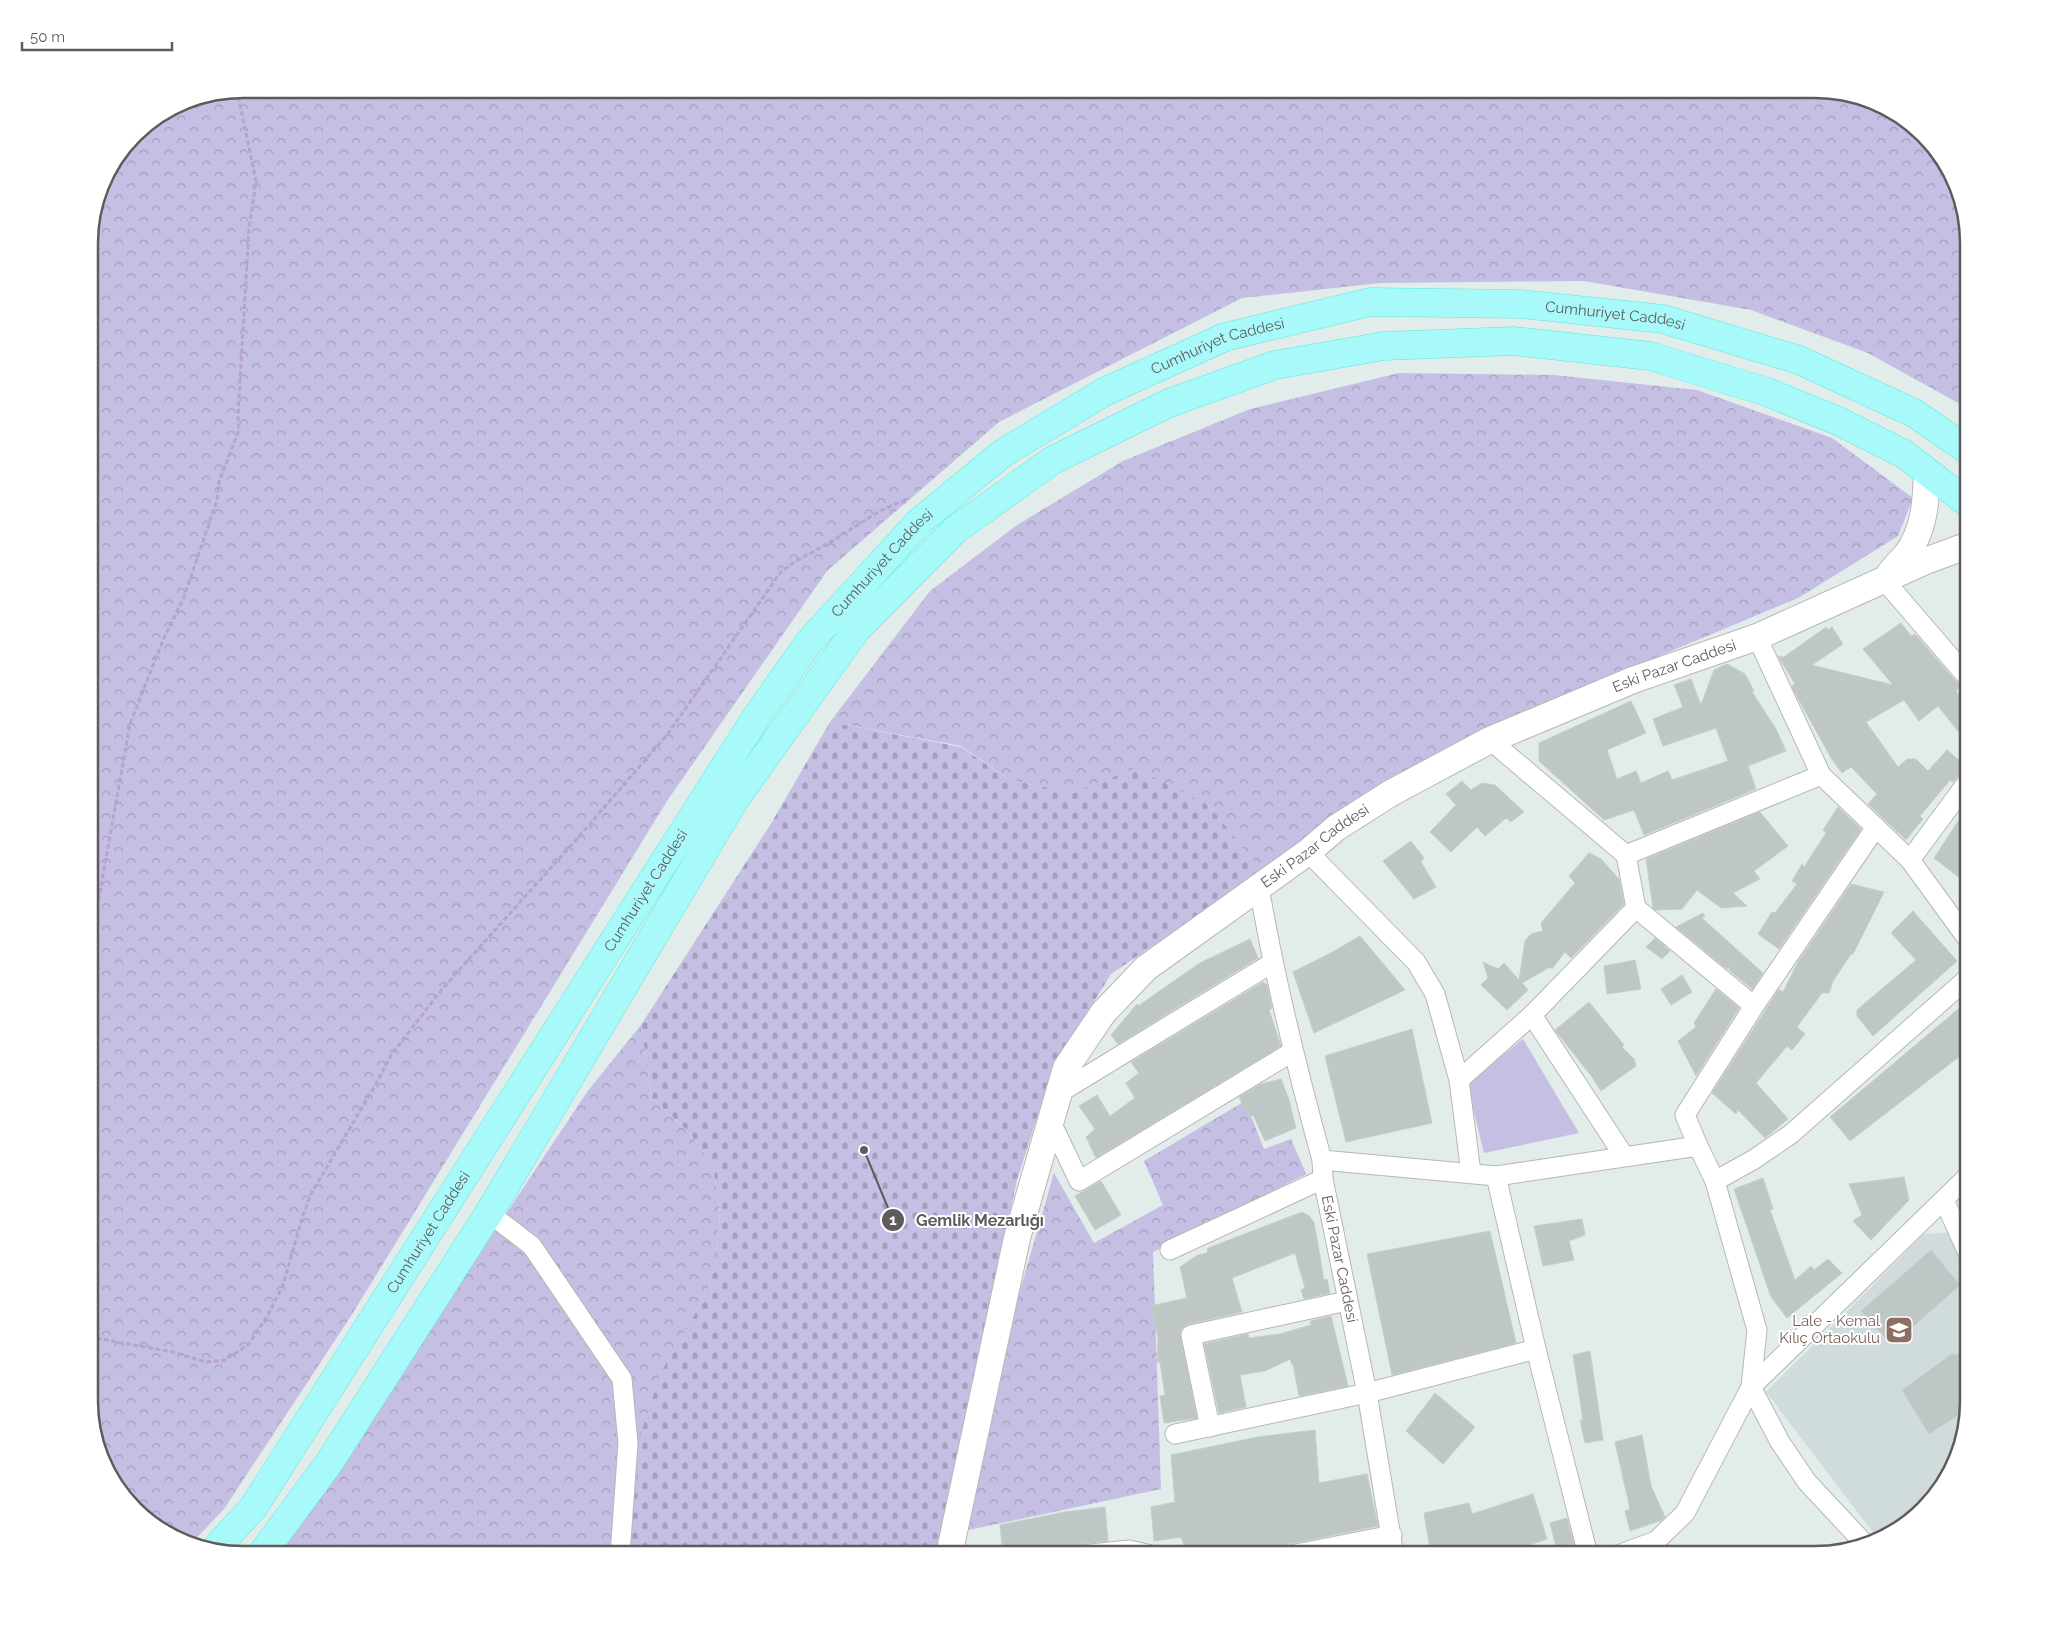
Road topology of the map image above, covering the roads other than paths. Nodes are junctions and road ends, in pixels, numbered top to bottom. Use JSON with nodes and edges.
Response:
{"nodes":[{"id":1,"x":1960,"y":445,"type":"edge"},
{"id":2,"x":1927,"y":471,"type":"junction"},
{"id":3,"x":1960,"y":497,"type":"edge"},
{"id":4,"x":1960,"y":548,"type":"edge"},
{"id":5,"x":1885,"y":581,"type":"junction"},
{"id":6,"x":1757,"y":637,"type":"junction"},
{"id":7,"x":1960,"y":668,"type":"edge"},
{"id":8,"x":1490,"y":740,"type":"junction"},
{"id":9,"x":1821,"y":775,"type":"junction"},
{"id":10,"x":1960,"y":792,"type":"edge"},
{"id":11,"x":1876,"y":827,"type":"junction"},
{"id":12,"x":1308,"y":852,"type":"junction"},
{"id":13,"x":1626,"y":855,"type":"junction"},
{"id":14,"x":1910,"y":860,"type":"junction"},
{"id":15,"x":1259,"y":887,"type":"junction"},
{"id":16,"x":1636,"y":908,"type":"junction"},
{"id":17,"x":1960,"y":929,"type":"edge"},
{"id":18,"x":1272,"y":963,"type":"junction"},
{"id":19,"x":1960,"y":985,"type":"edge"},
{"id":20,"x":1754,"y":1006,"type":"junction"},
{"id":21,"x":1532,"y":1015,"type":"junction"},
{"id":22,"x":1292,"y":1052,"type":"junction"},
{"id":23,"x":1459,"y":1080,"type":"junction"},
{"id":24,"x":1059,"y":1093,"type":"junction"},
{"id":25,"x":1051,"y":1122,"type":"junction"},
{"id":26,"x":1698,"y":1146,"type":"junction"},
{"id":27,"x":1624,"y":1156,"type":"junction"},
{"id":28,"x":1323,"y":1169,"type":"junction"},
{"id":29,"x":1471,"y":1173,"type":"junction"},
{"id":30,"x":1496,"y":1176,"type":"junction"},
{"id":31,"x":1715,"y":1181,"type":"junction"},
{"id":32,"x":1960,"y":1184,"type":"edge"},
{"id":33,"x":1944,"y":1200,"type":"junction"},
{"id":34,"x":489,"y":1213,"type":"junction"},
{"id":35,"x":1960,"y":1235,"type":"edge"},
{"id":36,"x":1170,"y":1250,"type":"dead end"},
{"id":37,"x":1347,"y":1301,"type":"junction"},
{"id":38,"x":1536,"y":1349,"type":"junction"},
{"id":39,"x":1751,"y":1387,"type":"junction"},
{"id":40,"x":1367,"y":1393,"type":"junction"},
{"id":41,"x":1210,"y":1427,"type":"junction"},
{"id":42,"x":1175,"y":1434,"type":"dead end"},
{"id":43,"x":1392,"y":1535,"type":"junction"},
{"id":44,"x":1861,"y":1539,"type":"edge"},
{"id":45,"x":219,"y":1545,"type":"edge"},
{"id":46,"x":268,"y":1546,"type":"edge"},
{"id":47,"x":621,"y":1546,"type":"edge"},
{"id":48,"x":951,"y":1546,"type":"edge"},
{"id":49,"x":1337,"y":1546,"type":"edge"},
{"id":50,"x":1393,"y":1546,"type":"edge"},
{"id":51,"x":1586,"y":1546,"type":"edge"},
{"id":52,"x":1658,"y":1546,"type":"edge"}],
"edges":[{"from":1,"to":45,"type":"main road","name":"Cumhuriyet Caddesi"},
{"from":2,"to":3,"type":"main road","name":"Cumhuriyet Caddesi"},
{"from":2,"to":5,"type":"street"},
{"from":2,"to":34,"type":"main road","name":"Cumhuriyet Caddesi"},
{"from":4,"to":5,"type":"street","name":"Eski Pazar Caddesi"},
{"from":5,"to":6,"type":"street","name":"Eski Pazar Caddesi"},
{"from":5,"to":7,"type":"street"},
{"from":6,"to":8,"type":"street","name":"Eski Pazar Caddesi"},
{"from":6,"to":9,"type":"street"},
{"from":8,"to":12,"type":"street","name":"Eski Pazar Caddesi"},
{"from":8,"to":13,"type":"street"},
{"from":9,"to":11,"type":"street"},
{"from":9,"to":13,"type":"street"},
{"from":10,"to":14,"type":"street"},
{"from":11,"to":14,"type":"street"},
{"from":11,"to":20,"type":"street"},
{"from":12,"to":15,"type":"street","name":"Eski Pazar Caddesi"},
{"from":12,"to":23,"type":"street"},
{"from":13,"to":16,"type":"street"},
{"from":14,"to":17,"type":"street"},
{"from":15,"to":18,"type":"street","name":"Eski Pazar Caddesi"},
{"from":15,"to":24,"type":"street"},
{"from":16,"to":20,"type":"street"},
{"from":16,"to":21,"type":"street"},
{"from":18,"to":22,"type":"street","name":"Eski Pazar Caddesi"},
{"from":18,"to":24,"type":"street"},
{"from":19,"to":31,"type":"street"},
{"from":20,"to":26,"type":"street"},
{"from":21,"to":23,"type":"street"},
{"from":21,"to":27,"type":"street"},
{"from":22,"to":25,"type":"street"},
{"from":22,"to":28,"type":"street","name":"Eski Pazar Caddesi"},
{"from":23,"to":29,"type":"street"},
{"from":24,"to":25,"type":"street"},
{"from":25,"to":48,"type":"street"},
{"from":26,"to":27,"type":"street"},
{"from":26,"to":31,"type":"street"},
{"from":27,"to":30,"type":"street"},
{"from":28,"to":29,"type":"street"},
{"from":28,"to":36,"type":"street"},
{"from":28,"to":37,"type":"street","name":"Eski Pazar Caddesi"},
{"from":29,"to":30,"type":"street"},
{"from":30,"to":38,"type":"street"},
{"from":31,"to":39,"type":"street"},
{"from":32,"to":33,"type":"street"},
{"from":33,"to":35,"type":"street"},
{"from":33,"to":39,"type":"street"},
{"from":34,"to":46,"type":"main road","name":"Cumhuriyet Caddesi"},
{"from":34,"to":47,"type":"street"},
{"from":37,"to":40,"type":"street","name":"Eski Pazar Caddesi"},
{"from":37,"to":41,"type":"street"},
{"from":38,"to":40,"type":"street"},
{"from":38,"to":51,"type":"street"},
{"from":39,"to":44,"type":"street"},
{"from":39,"to":52,"type":"street"},
{"from":40,"to":41,"type":"street"},
{"from":40,"to":43,"type":"street","name":"Eski Pazar Caddesi"},
{"from":41,"to":42,"type":"street"},
{"from":43,"to":49,"type":"street"},
{"from":43,"to":50,"type":"street","name":"Eski Pazar Caddesi"}]}
